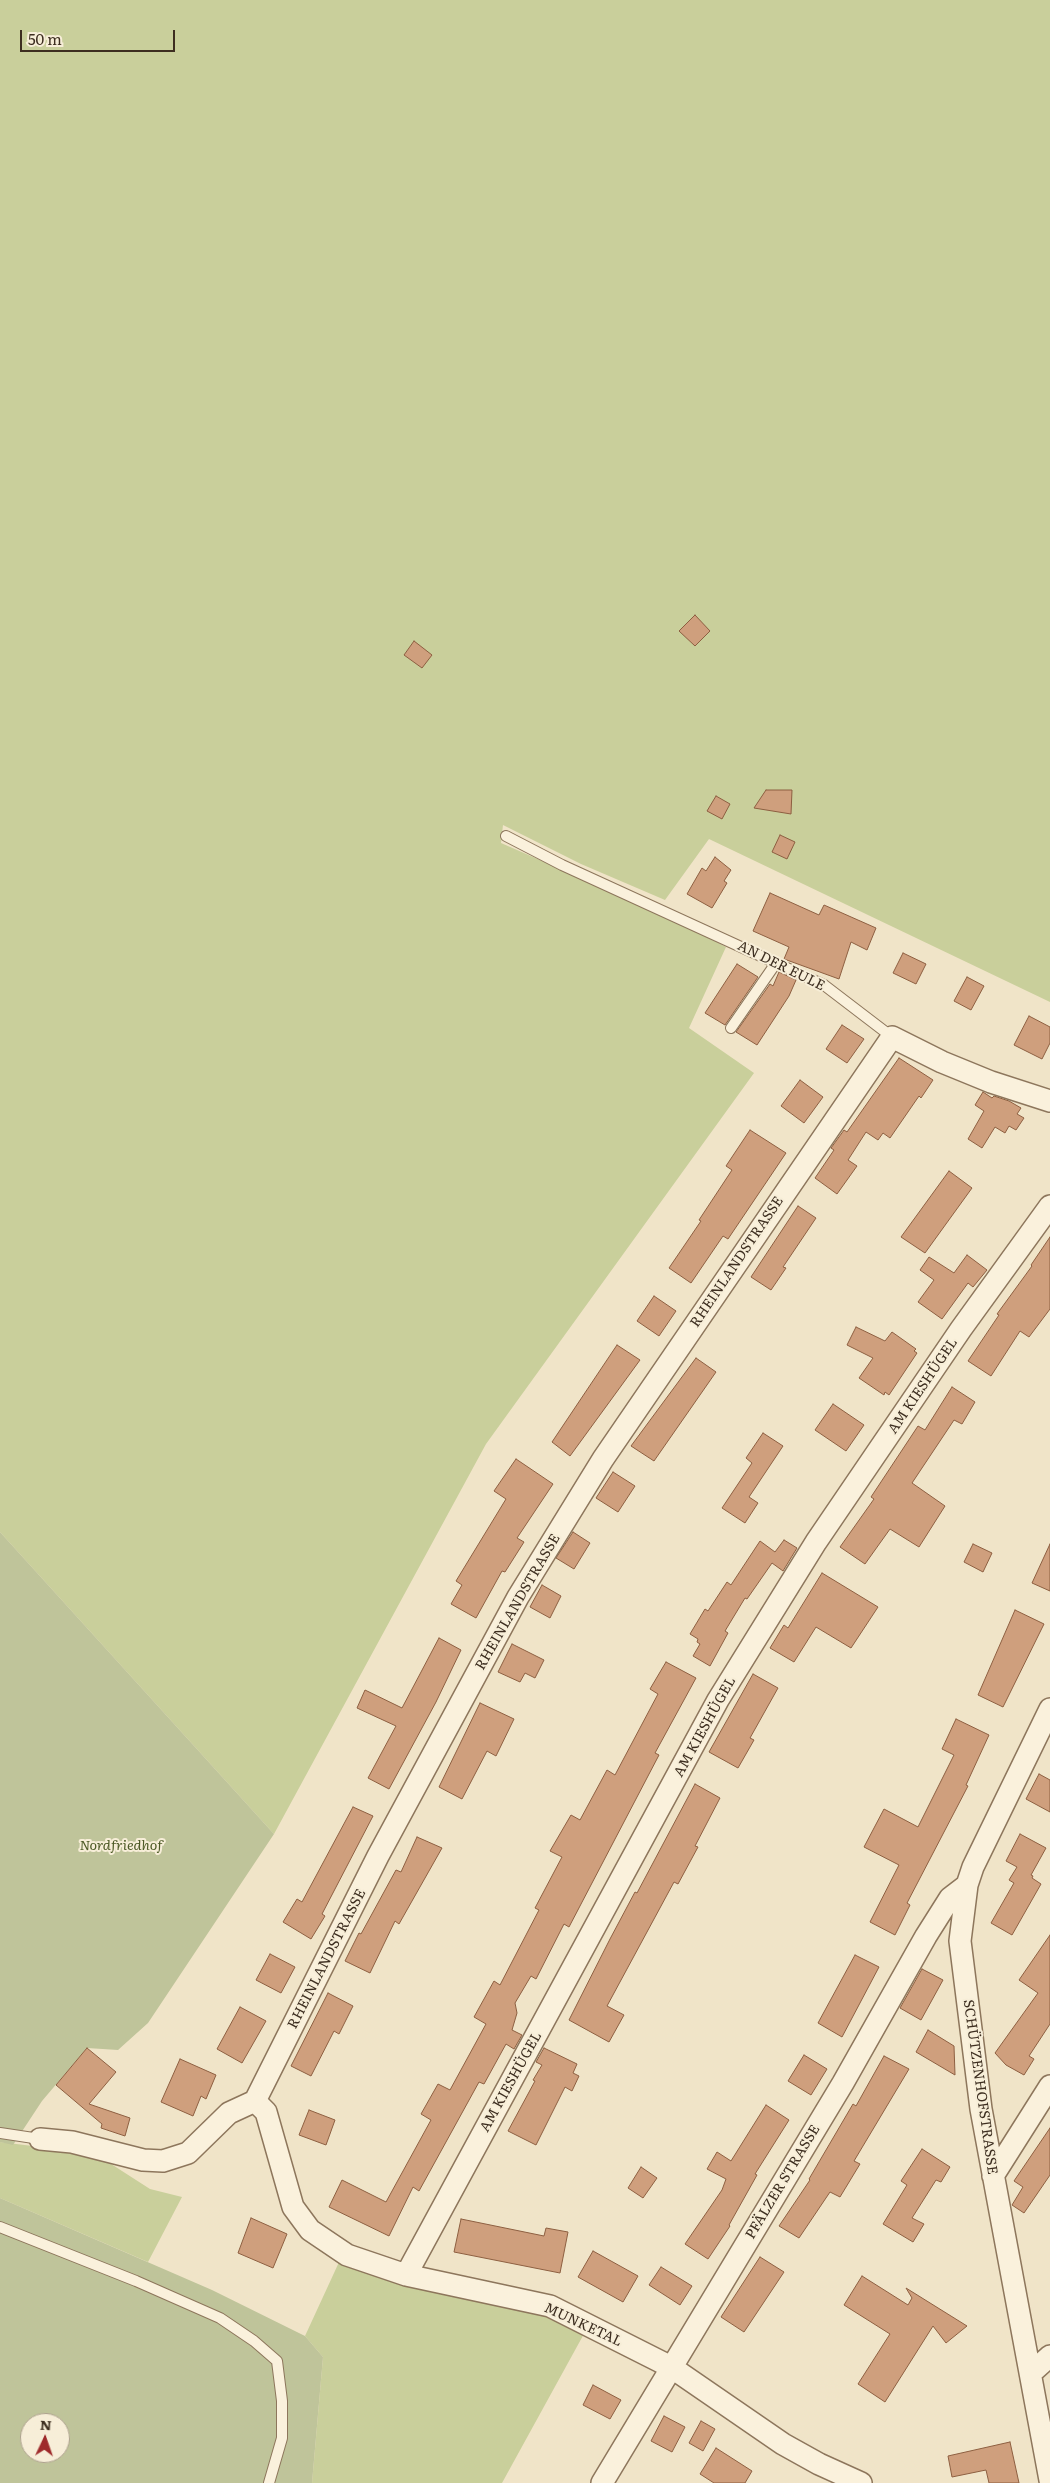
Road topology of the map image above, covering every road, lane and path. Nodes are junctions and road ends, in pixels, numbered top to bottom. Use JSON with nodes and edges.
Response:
{"nodes":[{"id":1,"x":506,"y":836,"type":"dead end"},
{"id":2,"x":776,"y":963,"type":"junction"},
{"id":3,"x":731,"y":1028,"type":"dead end"},
{"id":4,"x":892,"y":1037,"type":"junction"},
{"id":5,"x":1050,"y":1101,"type":"edge"},
{"id":6,"x":1050,"y":1206,"type":"edge"},
{"id":7,"x":1050,"y":1709,"type":"edge"},
{"id":8,"x":967,"y":1885,"type":"junction"},
{"id":9,"x":1050,"y":2086,"type":"edge"},
{"id":10,"x":255,"y":2102,"type":"junction"},
{"id":11,"x":0,"y":2133,"type":"edge"},
{"id":12,"x":40,"y":2139,"type":"joint"},
{"id":13,"x":992,"y":2176,"type":"junction"},
{"id":14,"x":0,"y":2227,"type":"edge"},
{"id":15,"x":406,"y":2275,"type":"junction"},
{"id":16,"x":1050,"y":2356,"type":"edge"},
{"id":17,"x":671,"y":2367,"type":"junction"},
{"id":18,"x":1031,"y":2373,"type":"junction"},
{"id":19,"x":1050,"y":2480,"type":"edge"},
{"id":20,"x":269,"y":2483,"type":"edge"},
{"id":21,"x":602,"y":2483,"type":"edge"},
{"id":22,"x":861,"y":2483,"type":"edge"}],
"edges":[{"from":1,"to":2,"type":"lane","name":"AN DER EULE"},
{"from":2,"to":3,"type":"lane"},
{"from":2,"to":4,"type":"lane","name":"AN DER EULE"},
{"from":4,"to":5,"type":"street","name":"AN DER EULE"},
{"from":4,"to":10,"type":"street","name":"RHEINLANDSTRASSE"},
{"from":6,"to":15,"type":"street","name":"AM KIESHÜGEL"},
{"from":7,"to":8,"type":"street","name":"SCHÜTZENHOFSTRASSE"},
{"from":8,"to":13,"type":"street","name":"SCHÜTZENHOFSTRASSE"},
{"from":8,"to":17,"type":"street","name":"PFÄLZER STRASSE"},
{"from":9,"to":13,"type":"street"},
{"from":10,"to":12,"type":"street"},
{"from":10,"to":15,"type":"street","name":"MUNKETAL"},
{"from":11,"to":12,"type":"lane"},
{"from":13,"to":18,"type":"street","name":"SCHÜTZENHOFSTRASSE"},
{"from":14,"to":20,"type":"lane"},
{"from":15,"to":17,"type":"street","name":"MUNKETAL"},
{"from":16,"to":18,"type":"street"},
{"from":17,"to":21,"type":"street","name":"PFÄLZER STRASSE"},
{"from":17,"to":22,"type":"street","name":"MUNKETAL"},
{"from":18,"to":19,"type":"street","name":"SCHÜTZENHOFSTRASSE"}]}
